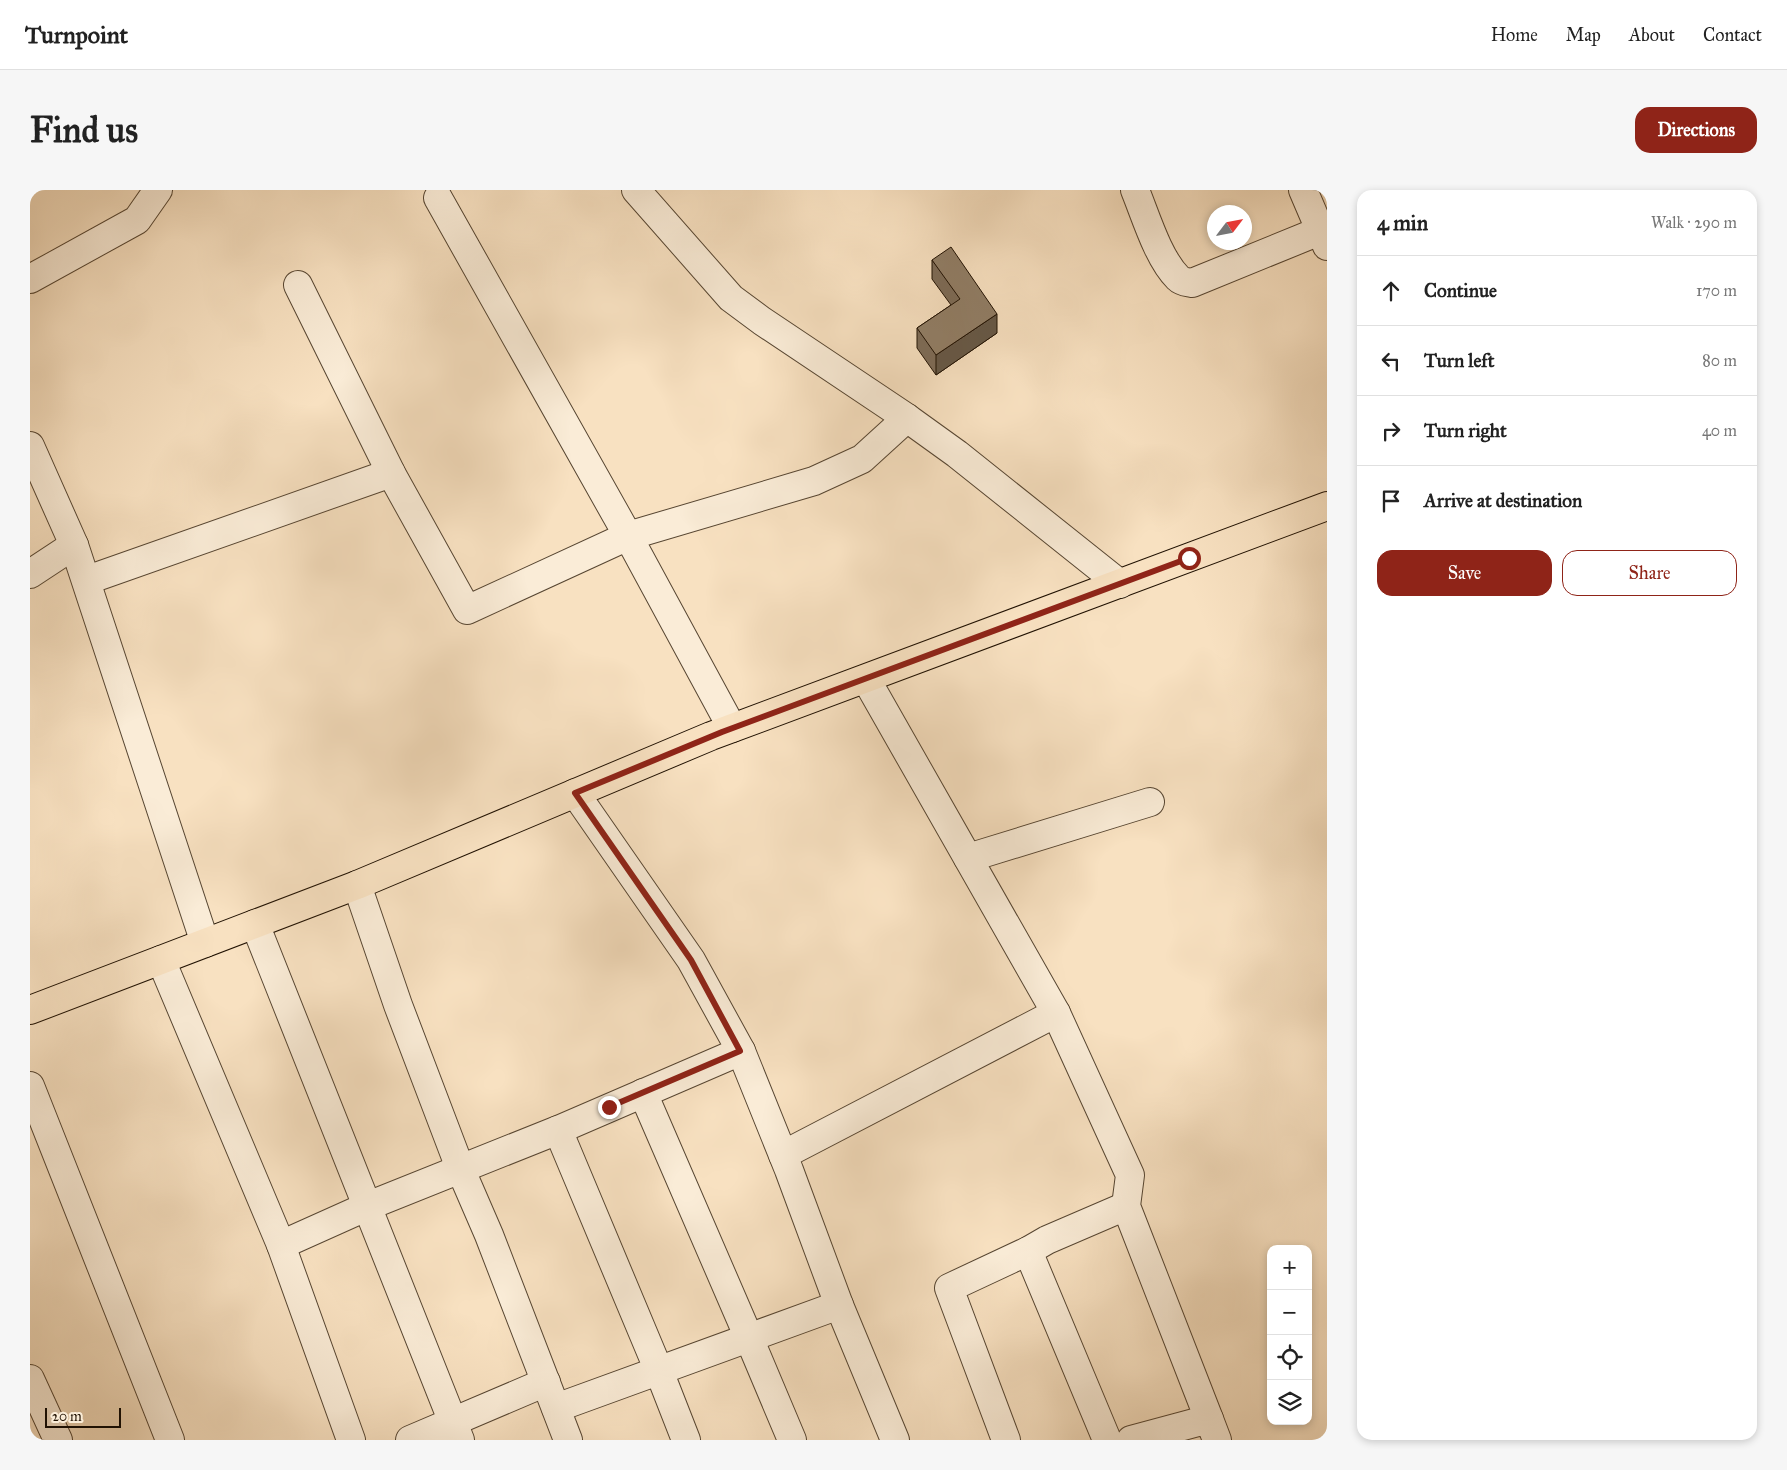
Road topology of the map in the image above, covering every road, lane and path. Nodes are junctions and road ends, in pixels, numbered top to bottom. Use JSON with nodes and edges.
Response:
{"nodes":[{"id":1,"x":158,"y":190,"type":"edge"},
{"id":2,"x":636,"y":190,"type":"edge"},
{"id":3,"x":1135,"y":190,"type":"edge"},
{"id":4,"x":1303,"y":190,"type":"edge"},
{"id":5,"x":438,"y":198,"type":"dead end"},
{"id":6,"x":1325,"y":235,"type":"edge"},
{"id":7,"x":30,"y":279,"type":"edge"},
{"id":8,"x":298,"y":285,"type":"dead end"},
{"id":9,"x":907,"y":418,"type":"junction"},
{"id":10,"x":30,"y":446,"type":"edge"},
{"id":11,"x":391,"y":473,"type":"junction"},
{"id":12,"x":1327,"y":506,"type":"edge"},
{"id":13,"x":628,"y":536,"type":"junction"},
{"id":14,"x":74,"y":546,"type":"junction"},
{"id":15,"x":30,"y":574,"type":"edge"},
{"id":16,"x":96,"y":576,"type":"dead end"},
{"id":17,"x":1120,"y":584,"type":"junction"},
{"id":18,"x":866,"y":679,"type":"junction"},
{"id":19,"x":732,"y":728,"type":"junction"},
{"id":20,"x":575,"y":793,"type":"junction"},
{"id":21,"x":1150,"y":802,"type":"dead end"},
{"id":22,"x":968,"y":858,"type":"junction"},
{"id":23,"x":357,"y":885,"type":"junction"},
{"id":24,"x":255,"y":924,"type":"junction"},
{"id":25,"x":205,"y":943,"type":"junction"},
{"id":26,"x":162,"y":960,"type":"junction"},
{"id":27,"x":30,"y":1010,"type":"edge"},
{"id":28,"x":1056,"y":1013,"type":"junction"},
{"id":29,"x":740,"y":1051,"type":"junction"},
{"id":30,"x":30,"y":1086,"type":"edge"},
{"id":31,"x":642,"y":1093,"type":"junction"},
{"id":32,"x":558,"y":1130,"type":"junction"},
{"id":33,"x":783,"y":1155,"type":"junction"},
{"id":34,"x":460,"y":1168,"type":"junction"},
{"id":35,"x":368,"y":1206,"type":"junction"},
{"id":36,"x":1126,"y":1206,"type":"junction"},
{"id":37,"x":281,"y":1245,"type":"junction"},
{"id":38,"x":1028,"y":1251,"type":"junction"},
{"id":39,"x":839,"y":1305,"type":"junction"},
{"id":40,"x":750,"y":1338,"type":"junction"},
{"id":41,"x":659,"y":1371,"type":"junction"},
{"id":42,"x":30,"y":1379,"type":"edge"},
{"id":43,"x":546,"y":1382,"type":"junction"},
{"id":44,"x":556,"y":1408,"type":"junction"},
{"id":45,"x":1213,"y":1430,"type":"edge"},
{"id":46,"x":457,"y":1431,"type":"edge"},
{"id":47,"x":58,"y":1440,"type":"edge"},
{"id":48,"x":170,"y":1440,"type":"edge"},
{"id":49,"x":352,"y":1440,"type":"edge"},
{"id":50,"x":410,"y":1440,"type":"edge"},
{"id":51,"x":568,"y":1440,"type":"edge"},
{"id":52,"x":686,"y":1440,"type":"edge"},
{"id":53,"x":792,"y":1440,"type":"edge"},
{"id":54,"x":894,"y":1440,"type":"edge"},
{"id":55,"x":1006,"y":1440,"type":"edge"},
{"id":56,"x":1107,"y":1440,"type":"edge"},
{"id":57,"x":1131,"y":1440,"type":"edge"}],
"edges":[{"from":1,"to":7,"type":"street"},
{"from":2,"to":9,"type":"street"},
{"from":3,"to":6,"type":"street"},
{"from":4,"to":6,"type":"street"},
{"from":5,"to":13,"type":"street"},
{"from":8,"to":11,"type":"street"},
{"from":9,"to":13,"type":"street"},
{"from":9,"to":17,"type":"street"},
{"from":10,"to":14,"type":"street"},
{"from":11,"to":13,"type":"street"},
{"from":11,"to":16,"type":"street"},
{"from":12,"to":17,"type":"main road"},
{"from":13,"to":19,"type":"street"},
{"from":14,"to":15,"type":"street"},
{"from":14,"to":25,"type":"street"},
{"from":17,"to":18,"type":"main road"},
{"from":18,"to":19,"type":"main road"},
{"from":18,"to":22,"type":"street"},
{"from":19,"to":20,"type":"main road"},
{"from":20,"to":23,"type":"main road"},
{"from":20,"to":29,"type":"street"},
{"from":21,"to":22,"type":"street"},
{"from":22,"to":28,"type":"street"},
{"from":23,"to":24,"type":"main road"},
{"from":23,"to":34,"type":"street"},
{"from":24,"to":25,"type":"main road"},
{"from":24,"to":35,"type":"street"},
{"from":25,"to":26,"type":"main road"},
{"from":26,"to":27,"type":"main road"},
{"from":26,"to":37,"type":"street"},
{"from":28,"to":33,"type":"street"},
{"from":28,"to":36,"type":"street"},
{"from":29,"to":31,"type":"street"},
{"from":29,"to":33,"type":"street"},
{"from":30,"to":48,"type":"street"},
{"from":31,"to":32,"type":"street"},
{"from":31,"to":40,"type":"street"},
{"from":32,"to":34,"type":"street"},
{"from":32,"to":41,"type":"street"},
{"from":33,"to":39,"type":"street"},
{"from":34,"to":35,"type":"street"},
{"from":34,"to":43,"type":"street"},
{"from":35,"to":37,"type":"street"},
{"from":35,"to":46,"type":"street"},
{"from":36,"to":38,"type":"street"},
{"from":36,"to":45,"type":"street"},
{"from":37,"to":49,"type":"street"},
{"from":38,"to":55,"type":"street"},
{"from":38,"to":56,"type":"street"},
{"from":39,"to":40,"type":"street"},
{"from":39,"to":54,"type":"street"},
{"from":40,"to":41,"type":"street"},
{"from":40,"to":53,"type":"street"},
{"from":41,"to":44,"type":"street"},
{"from":41,"to":52,"type":"street"},
{"from":42,"to":47,"type":"street"},
{"from":43,"to":44,"type":"street"},
{"from":43,"to":46,"type":"street"},
{"from":44,"to":51,"type":"street"},
{"from":45,"to":57,"type":"street"},
{"from":46,"to":50,"type":"street"}]}
